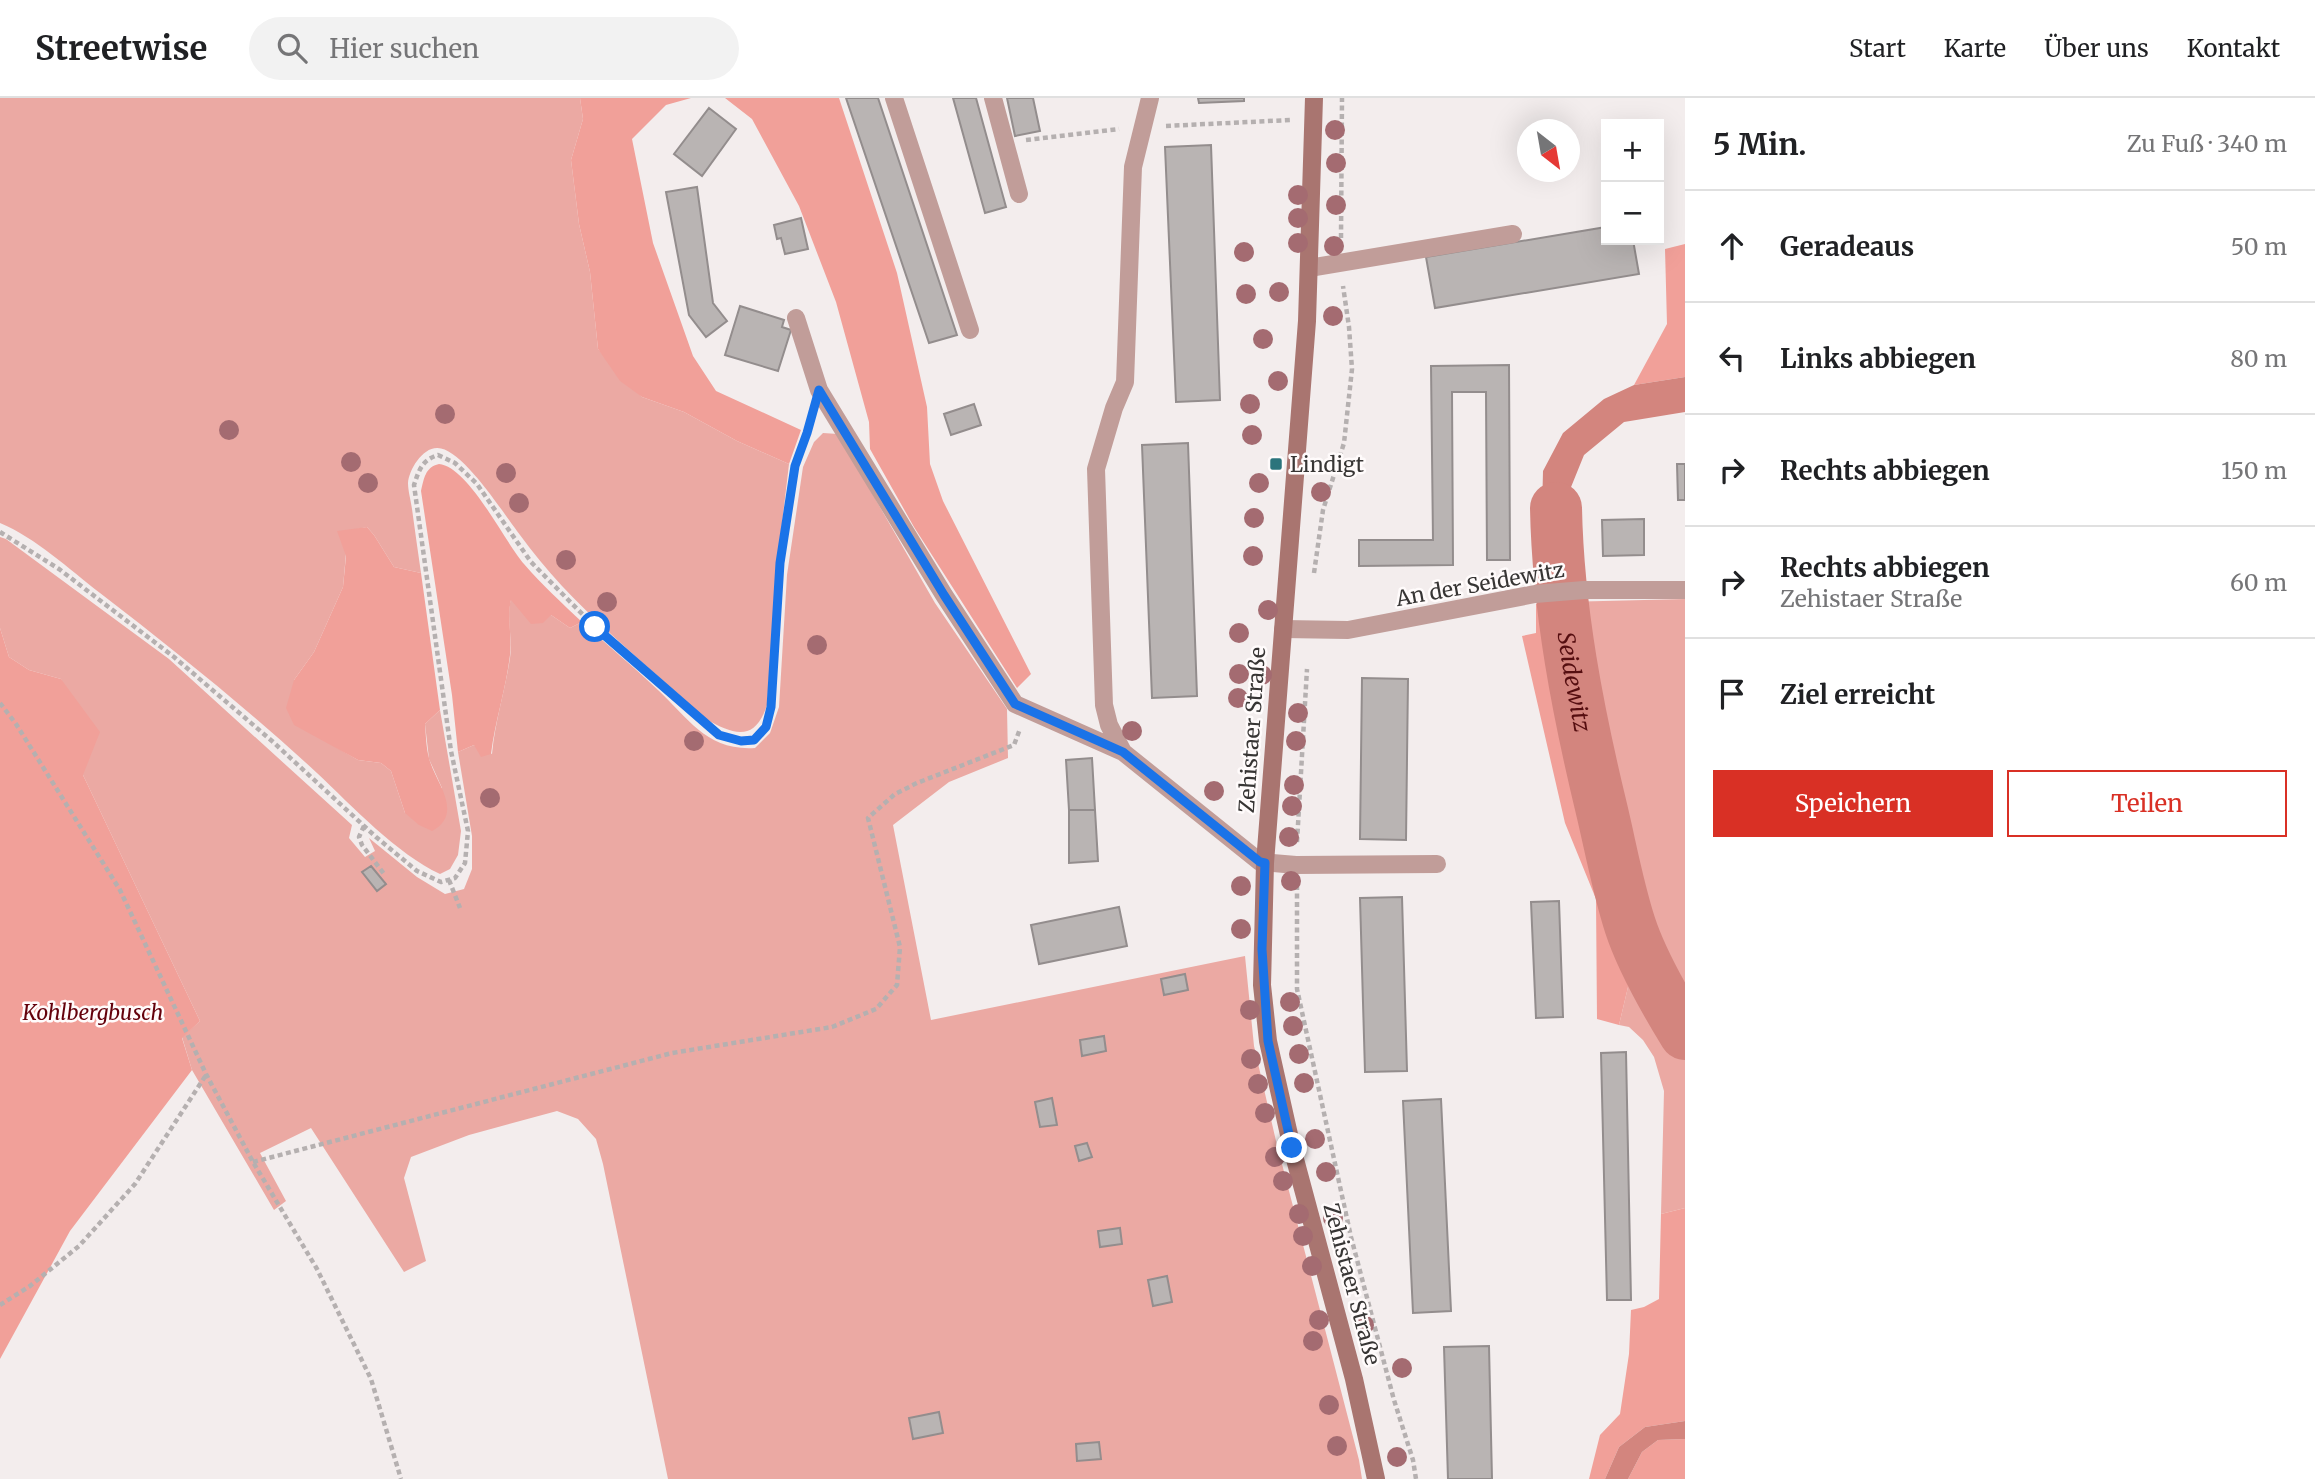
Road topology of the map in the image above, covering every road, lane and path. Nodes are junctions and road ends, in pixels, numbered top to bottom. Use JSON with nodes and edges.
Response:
{"nodes":[{"id":1,"x":894,"y":98,"type":"edge"},
{"id":2,"x":993,"y":98,"type":"edge"},
{"id":3,"x":1150,"y":98,"type":"edge"},
{"id":4,"x":1314,"y":98,"type":"edge"},
{"id":5,"x":1342,"y":98,"type":"edge"},
{"id":6,"x":1019,"y":194,"type":"dead end"},
{"id":7,"x":1513,"y":233,"type":"dead end"},
{"id":8,"x":1341,"y":263,"type":"junction"},
{"id":9,"x":1309,"y":268,"type":"junction"},
{"id":10,"x":796,"y":318,"type":"dead end"},
{"id":11,"x":970,"y":330,"type":"dead end"},
{"id":12,"x":819,"y":390,"type":"junction"},
{"id":13,"x":0,"y":532,"type":"edge"},
{"id":14,"x":1314,"y":575,"type":"dead end"},
{"id":15,"x":1685,"y":590,"type":"edge"},
{"id":16,"x":1283,"y":629,"type":"junction"},
{"id":17,"x":1309,"y":631,"type":"junction"},
{"id":18,"x":0,"y":702,"type":"edge"},
{"id":19,"x":1015,"y":704,"type":"junction"},
{"id":20,"x":1123,"y":752,"type":"junction"},
{"id":21,"x":364,"y":825,"type":"junction"},
{"id":22,"x":1265,"y":863,"type":"junction"},
{"id":23,"x":1437,"y":864,"type":"dead end"},
{"id":24,"x":1296,"y":865,"type":"junction"},
{"id":25,"x":384,"y":874,"type":"dead end"},
{"id":26,"x":449,"y":880,"type":"junction"},
{"id":27,"x":460,"y":908,"type":"dead end"},
{"id":28,"x":206,"y":1074,"type":"junction"},
{"id":29,"x":253,"y":1162,"type":"junction"},
{"id":30,"x":0,"y":1305,"type":"edge"},
{"id":31,"x":401,"y":1479,"type":"edge"},
{"id":32,"x":1376,"y":1479,"type":"edge"},
{"id":33,"x":1416,"y":1479,"type":"edge"}],
"edges":[{"from":1,"to":11,"type":"street"},
{"from":2,"to":6,"type":"street"},
{"from":3,"to":20,"type":"street"},
{"from":4,"to":9,"type":"main road","name":"Zehistaer Straße"},
{"from":5,"to":8,"type":"path"},
{"from":7,"to":8,"type":"street"},
{"from":8,"to":9,"type":"street"},
{"from":8,"to":14,"type":"path"},
{"from":9,"to":16,"type":"main road","name":"Zehistaer Straße"},
{"from":10,"to":12,"type":"street"},
{"from":12,"to":19,"type":"street"},
{"from":12,"to":26,"type":"path"},
{"from":13,"to":21,"type":"path"},
{"from":15,"to":17,"type":"street","name":"An der Seidewitz"},
{"from":16,"to":17,"type":"street","name":"An der Seidewitz"},
{"from":16,"to":22,"type":"main road","name":"Zehistaer Straße"},
{"from":17,"to":24,"type":"path"},
{"from":18,"to":28,"type":"path"},
{"from":19,"to":20,"type":"street"},
{"from":19,"to":29,"type":"path"},
{"from":20,"to":22,"type":"street"},
{"from":21,"to":25,"type":"path"},
{"from":21,"to":26,"type":"path"},
{"from":22,"to":24,"type":"street"},
{"from":22,"to":32,"type":"main road","name":"Zehistaer Straße"},
{"from":23,"to":24,"type":"street"},
{"from":24,"to":33,"type":"path"},
{"from":26,"to":27,"type":"path"},
{"from":28,"to":29,"type":"path"},
{"from":28,"to":30,"type":"path"},
{"from":29,"to":31,"type":"path"}]}
